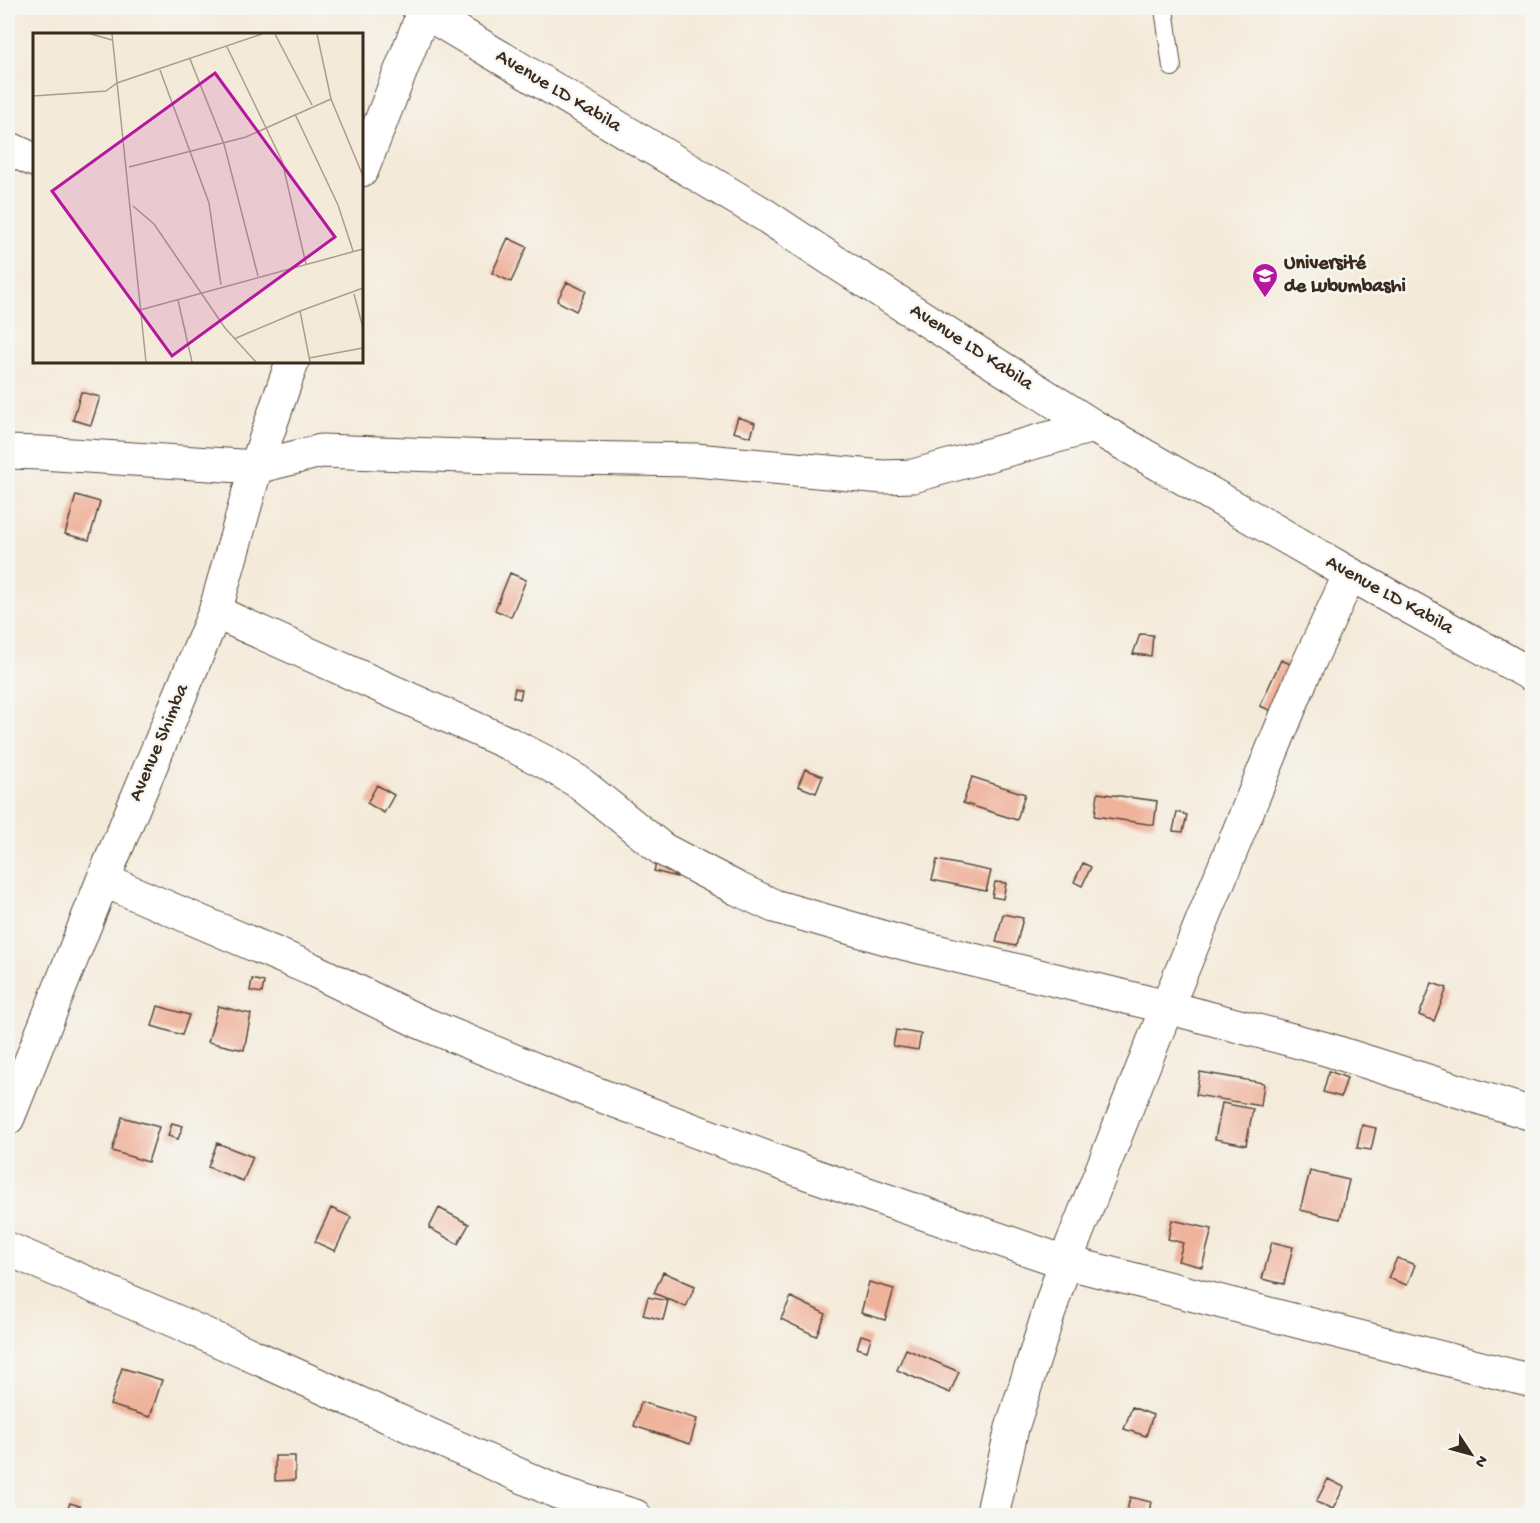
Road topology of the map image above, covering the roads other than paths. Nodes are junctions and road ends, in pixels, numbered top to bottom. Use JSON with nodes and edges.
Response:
{"nodes":[{"id":1,"x":1164,"y":8,"type":"edge"},
{"id":2,"x":421,"y":9,"type":"edge"},
{"id":3,"x":1172,"y":67,"type":"dead end"},
{"id":4,"x":8,"y":148,"type":"edge"},
{"id":5,"x":33,"y":160,"type":"edge"},
{"id":6,"x":363,"y":167,"type":"edge"},
{"id":7,"x":292,"y":363,"type":"edge"},
{"id":8,"x":1093,"y":426,"type":"junction"},
{"id":9,"x":8,"y":452,"type":"edge"},
{"id":10,"x":256,"y":467,"type":"junction"},
{"id":11,"x":1350,"y":574,"type":"junction"},
{"id":12,"x":214,"y":612,"type":"junction"},
{"id":13,"x":1533,"y":675,"type":"edge"},
{"id":14,"x":102,"y":880,"type":"junction"},
{"id":15,"x":1167,"y":1007,"type":"junction"},
{"id":16,"x":1533,"y":1114,"type":"edge"},
{"id":17,"x":8,"y":1118,"type":"edge"},
{"id":18,"x":8,"y":1249,"type":"edge"},
{"id":19,"x":1065,"y":1262,"type":"junction"},
{"id":20,"x":1533,"y":1381,"type":"edge"},
{"id":21,"x":635,"y":1515,"type":"edge"},
{"id":22,"x":992,"y":1515,"type":"edge"}],
"edges":[{"from":1,"to":3,"type":"lane"},
{"from":2,"to":6,"type":"street"},
{"from":2,"to":8,"type":"street","name":"Avenue LD Kabila"},
{"from":4,"to":5,"type":"street"},
{"from":7,"to":10,"type":"street","name":"Avenue Shimba"},
{"from":8,"to":10,"type":"street"},
{"from":8,"to":11,"type":"street","name":"Avenue LD Kabila"},
{"from":9,"to":10,"type":"street"},
{"from":10,"to":12,"type":"street","name":"Avenue Shimba"},
{"from":11,"to":13,"type":"street","name":"Avenue LD Kabila"},
{"from":11,"to":15,"type":"street"},
{"from":12,"to":14,"type":"street","name":"Avenue Shimba"},
{"from":12,"to":15,"type":"street"},
{"from":14,"to":17,"type":"street","name":"Avenue Shimba"},
{"from":14,"to":19,"type":"street"},
{"from":15,"to":16,"type":"street"},
{"from":15,"to":19,"type":"street"},
{"from":18,"to":21,"type":"street"},
{"from":19,"to":20,"type":"street"},
{"from":19,"to":22,"type":"street"}]}
